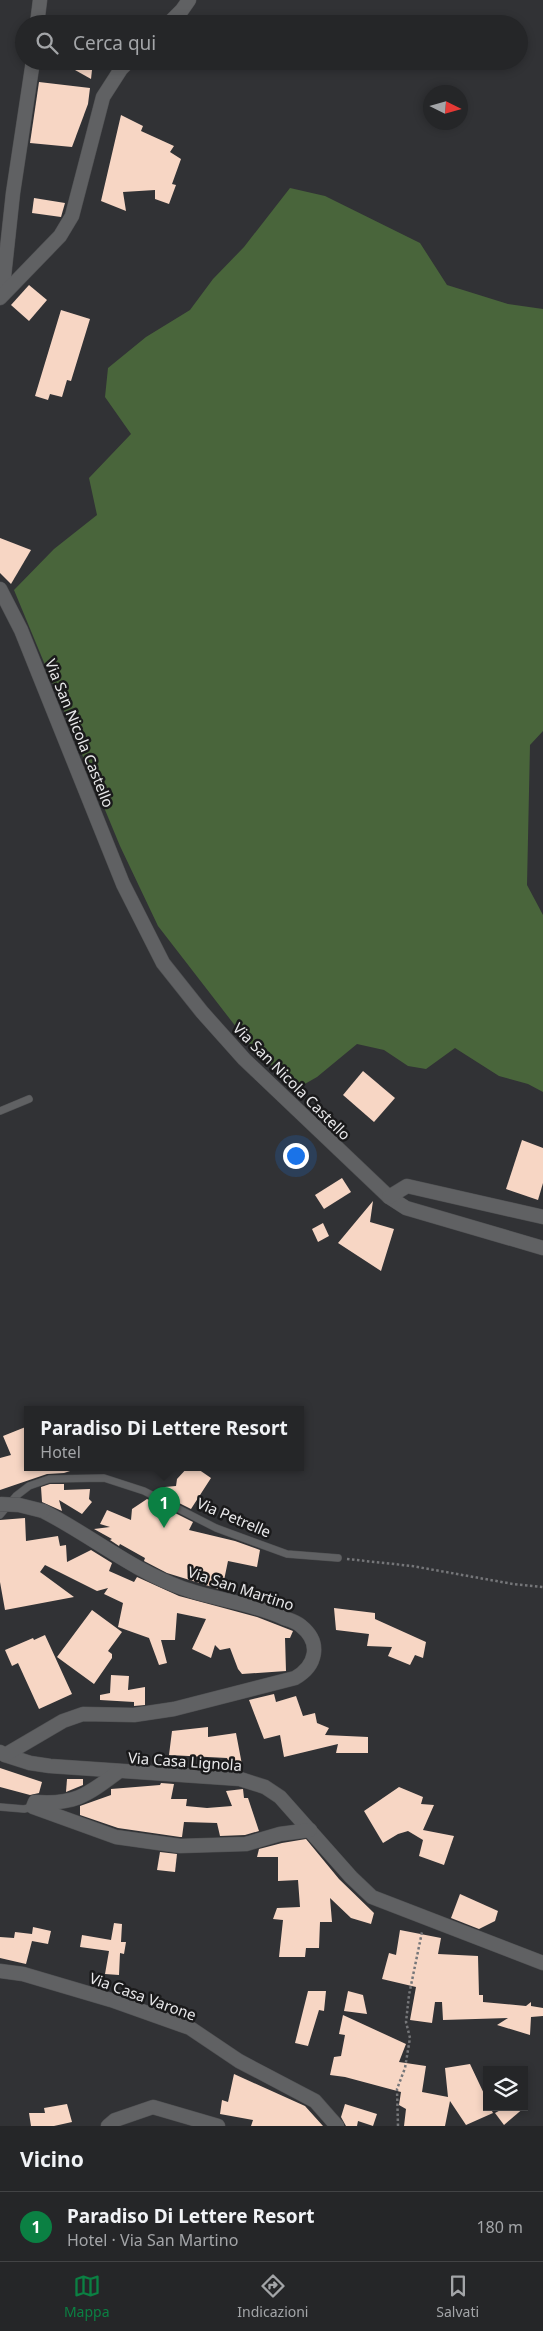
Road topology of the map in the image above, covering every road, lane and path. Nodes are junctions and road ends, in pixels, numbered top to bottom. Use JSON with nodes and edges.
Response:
{"nodes":[{"id":1,"x":40,"y":0,"type":"edge"},
{"id":2,"x":189,"y":0,"type":"edge"},
{"id":3,"x":38,"y":15,"type":"edge"},
{"id":4,"x":177,"y":15,"type":"edge"},
{"id":5,"x":31,"y":70,"type":"edge"},
{"id":6,"x":120,"y":70,"type":"edge"},
{"id":7,"x":1,"y":296,"type":"edge"},
{"id":8,"x":0,"y":589,"type":"edge"},
{"id":9,"x":29,"y":1099,"type":"dead end"},
{"id":10,"x":0,"y":1111,"type":"edge"},
{"id":11,"x":389,"y":1197,"type":"junction"},
{"id":12,"x":543,"y":1217,"type":"edge"},
{"id":13,"x":543,"y":1248,"type":"edge"},
{"id":14,"x":6,"y":1502,"type":"edge"},
{"id":15,"x":0,"y":1515,"type":"edge"},
{"id":16,"x":338,"y":1558,"type":"joint"},
{"id":17,"x":543,"y":1587,"type":"edge"},
{"id":18,"x":2,"y":1754,"type":"edge"},
{"id":19,"x":118,"y":1772,"type":"junction"},
{"id":20,"x":0,"y":1807,"type":"edge"},
{"id":21,"x":33,"y":1807,"type":"junction"},
{"id":22,"x":310,"y":1830,"type":"junction"},
{"id":23,"x":426,"y":1919,"type":"junction"},
{"id":24,"x":543,"y":1963,"type":"edge"},
{"id":25,"x":0,"y":1971,"type":"edge"},
{"id":26,"x":108,"y":2126,"type":"edge"},
{"id":27,"x":218,"y":2126,"type":"edge"},
{"id":28,"x":337,"y":2126,"type":"edge"},
{"id":29,"x":398,"y":2126,"type":"edge"}],
"edges":[{"from":1,"to":3,"type":"street"},
{"from":2,"to":4,"type":"street"},
{"from":5,"to":7,"type":"street"},
{"from":6,"to":7,"type":"street"},
{"from":8,"to":11,"type":"street","name":"Via San Nicola Castello"},
{"from":9,"to":10,"type":"lane"},
{"from":11,"to":12,"type":"street"},
{"from":11,"to":13,"type":"street","name":"Via San Nicola Castello"},
{"from":14,"to":15,"type":"lane","name":"Via Petrelle"},
{"from":14,"to":16,"type":"lane","name":"Via Petrelle"},
{"from":14,"to":18,"type":"street","name":"Via San Martino","bridge":true},
{"from":16,"to":17,"type":"path"},
{"from":18,"to":19,"type":"street","name":"Via Casa Lignola"},
{"from":19,"to":21,"type":"street"},
{"from":19,"to":22,"type":"street","name":"Via Casa Lignola"},
{"from":20,"to":21,"type":"lane"},
{"from":21,"to":22,"type":"street"},
{"from":22,"to":23,"type":"street","name":"Via Casa Lignola"},
{"from":23,"to":24,"type":"street","name":"Via Casa Lignola"},
{"from":23,"to":29,"type":"path"},
{"from":25,"to":28,"type":"street","name":"Via Casa Varone"},
{"from":26,"to":27,"type":"street"}]}
